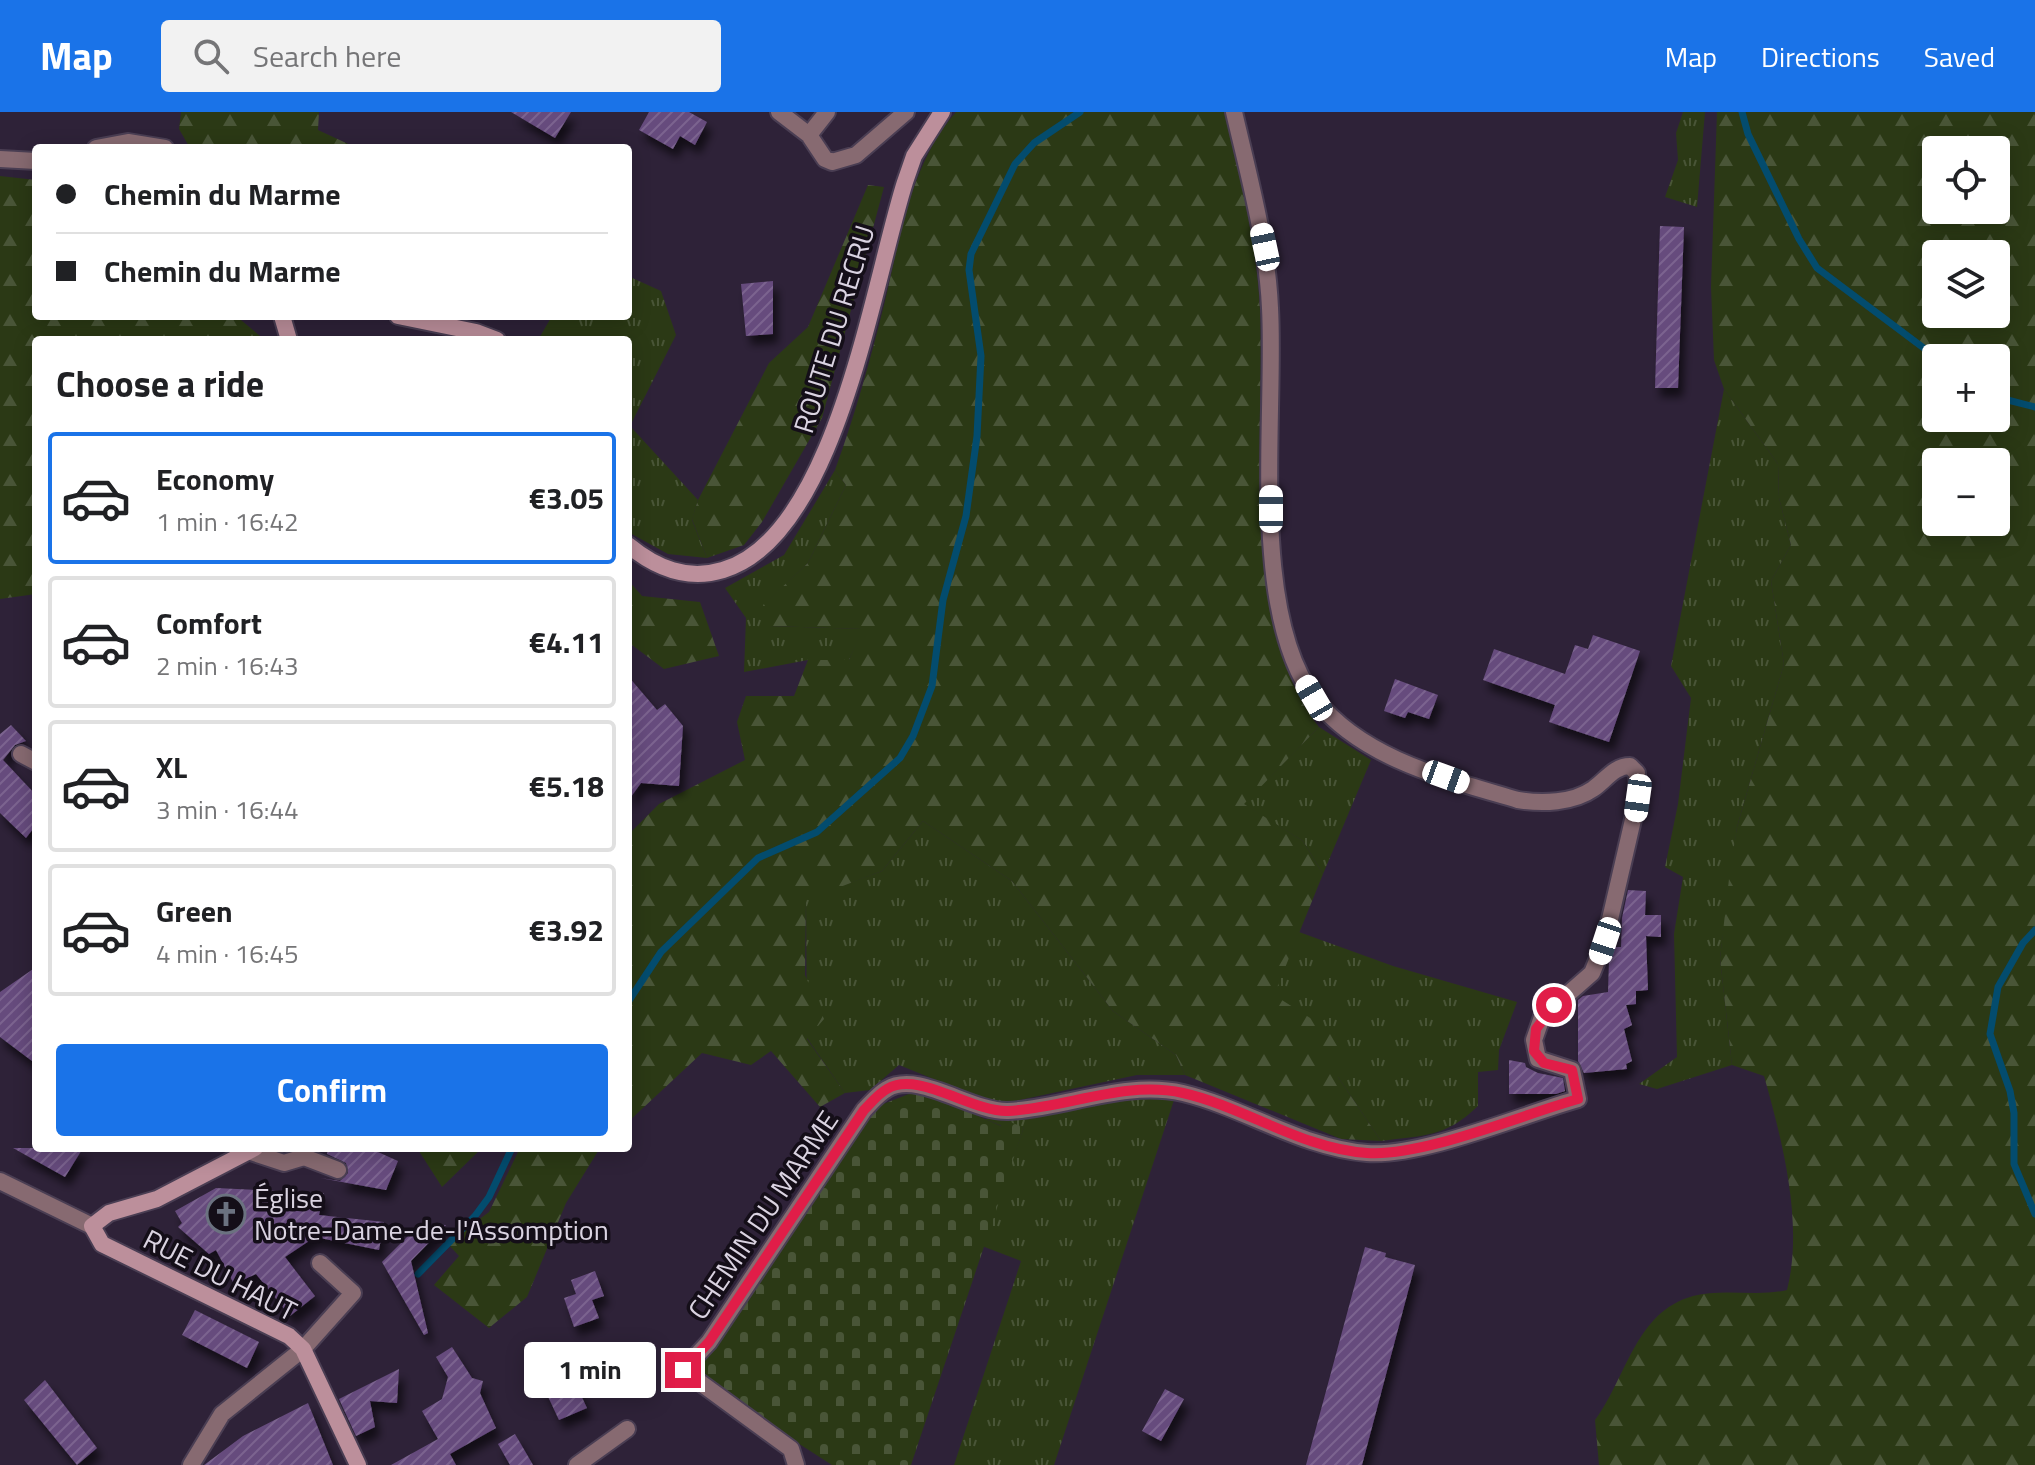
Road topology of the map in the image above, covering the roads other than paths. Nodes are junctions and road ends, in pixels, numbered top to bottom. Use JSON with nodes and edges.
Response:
{"nodes":[{"id":1,"x":779,"y":112,"type":"edge"},
{"id":2,"x":827,"y":112,"type":"edge"},
{"id":3,"x":906,"y":112,"type":"edge"},
{"id":4,"x":941,"y":112,"type":"edge"},
{"id":5,"x":1234,"y":112,"type":"edge"},
{"id":6,"x":809,"y":135,"type":"junction"},
{"id":7,"x":117,"y":144,"type":"edge"},
{"id":8,"x":140,"y":144,"type":"edge"},
{"id":9,"x":0,"y":159,"type":"edge"},
{"id":10,"x":32,"y":161,"type":"edge"},
{"id":11,"x":418,"y":320,"type":"edge"},
{"id":12,"x":486,"y":336,"type":"edge"},
{"id":13,"x":632,"y":547,"type":"edge"},
{"id":14,"x":21,"y":754,"type":"dead end"},
{"id":15,"x":32,"y":760,"type":"edge"},
{"id":16,"x":249,"y":1152,"type":"edge"},
{"id":17,"x":258,"y":1152,"type":"edge"},
{"id":18,"x":338,"y":1170,"type":"dead end"},
{"id":19,"x":0,"y":1181,"type":"edge"},
{"id":20,"x":92,"y":1226,"type":"junction"},
{"id":21,"x":320,"y":1263,"type":"dead end"},
{"id":22,"x":303,"y":1349,"type":"junction"},
{"id":23,"x":627,"y":1429,"type":"dead end"},
{"id":24,"x":191,"y":1465,"type":"edge"},
{"id":25,"x":358,"y":1465,"type":"edge"},
{"id":26,"x":577,"y":1465,"type":"edge"},
{"id":27,"x":796,"y":1465,"type":"edge"}],
"edges":[{"from":1,"to":6,"type":"street"},
{"from":2,"to":6,"type":"street"},
{"from":3,"to":6,"type":"street"},
{"from":4,"to":13,"type":"street","name":"ROUTE DU RECRU"},
{"from":5,"to":27,"type":"street","name":"CHEMIN DU MARME"},
{"from":7,"to":8,"type":"street"},
{"from":9,"to":10,"type":"street"},
{"from":11,"to":12,"type":"street"},
{"from":14,"to":15,"type":"street"},
{"from":16,"to":20,"type":"street"},
{"from":17,"to":18,"type":"street"},
{"from":19,"to":20,"type":"street"},
{"from":20,"to":22,"type":"street","name":"RUE DU HAUT"},
{"from":21,"to":22,"type":"street"},
{"from":22,"to":24,"type":"street"},
{"from":22,"to":25,"type":"street","name":"RUE DU HAUT"},
{"from":23,"to":26,"type":"street"}]}
